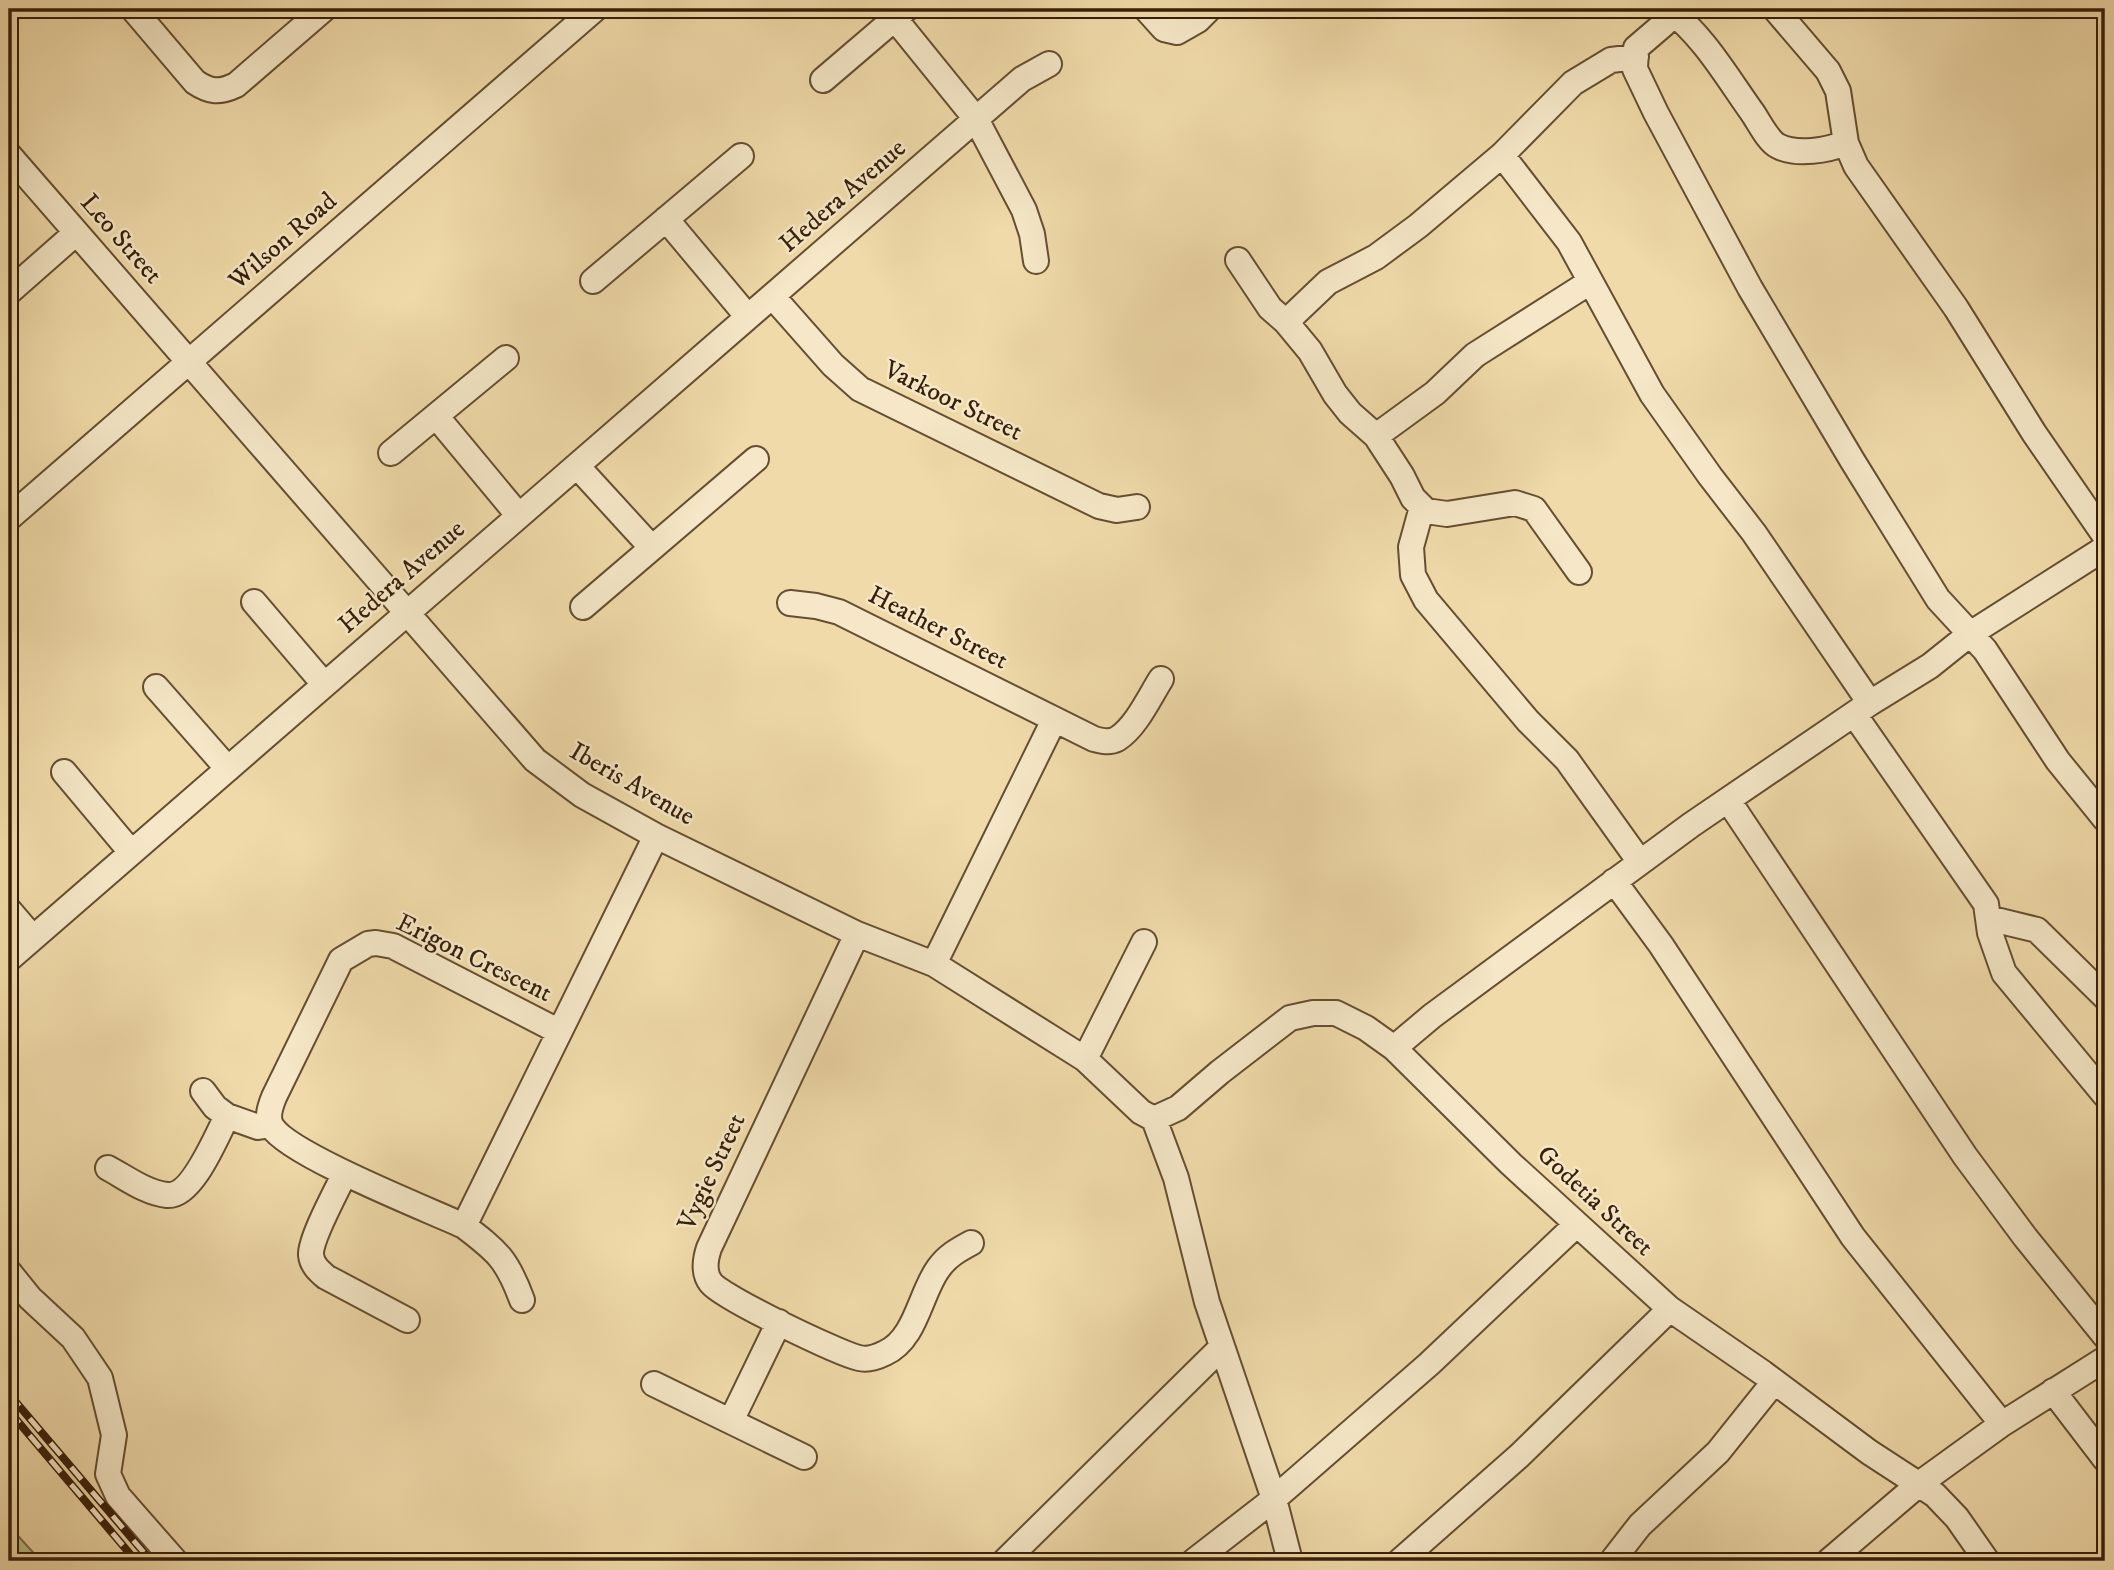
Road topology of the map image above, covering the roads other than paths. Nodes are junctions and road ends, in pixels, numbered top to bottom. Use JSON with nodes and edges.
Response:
{"nodes":[{"id":1,"x":133,"y":9,"type":"edge"},
{"id":2,"x":324,"y":9,"type":"edge"},
{"id":3,"x":596,"y":9,"type":"edge"},
{"id":4,"x":1146,"y":9,"type":"edge"},
{"id":5,"x":1209,"y":9,"type":"edge"},
{"id":6,"x":1667,"y":9,"type":"edge"},
{"id":7,"x":1775,"y":9,"type":"edge"},
{"id":8,"x":901,"y":14,"type":"edge"},
{"id":9,"x":1636,"y":57,"type":"junction"},
{"id":10,"x":1049,"y":64,"type":"dead end"},
{"id":11,"x":823,"y":80,"type":"dead end"},
{"id":12,"x":976,"y":119,"type":"junction"},
{"id":13,"x":1846,"y":143,"type":"junction"},
{"id":14,"x":9,"y":155,"type":"edge"},
{"id":15,"x":1502,"y":155,"type":"junction"},
{"id":16,"x":741,"y":156,"type":"dead end"},
{"id":17,"x":666,"y":219,"type":"junction"},
{"id":18,"x":76,"y":233,"type":"junction"},
{"id":19,"x":1238,"y":260,"type":"dead end"},
{"id":20,"x":1036,"y":261,"type":"dead end"},
{"id":21,"x":593,"y":281,"type":"dead end"},
{"id":22,"x":1590,"y":282,"type":"junction"},
{"id":23,"x":9,"y":292,"type":"edge"},
{"id":24,"x":772,"y":297,"type":"junction"},
{"id":25,"x":748,"y":317,"type":"junction"},
{"id":26,"x":1286,"y":321,"type":"junction"},
{"id":27,"x":506,"y":358,"type":"dead end"},
{"id":28,"x":188,"y":362,"type":"junction"},
{"id":29,"x":436,"y":416,"type":"junction"},
{"id":30,"x":1376,"y":436,"type":"junction"},
{"id":31,"x":391,"y":453,"type":"dead end"},
{"id":32,"x":755,"y":459,"type":"dead end"},
{"id":33,"x":577,"y":466,"type":"junction"},
{"id":34,"x":1137,"y":507,"type":"dead end"},
{"id":35,"x":1422,"y":507,"type":"junction"},
{"id":36,"x":519,"y":516,"type":"junction"},
{"id":37,"x":9,"y":517,"type":"edge"},
{"id":38,"x":2105,"y":536,"type":"edge"},
{"id":39,"x":652,"y":548,"type":"junction"},
{"id":40,"x":2105,"y":548,"type":"edge"},
{"id":41,"x":1579,"y":572,"type":"dead end"},
{"id":42,"x":254,"y":601,"type":"dead end"},
{"id":43,"x":790,"y":603,"type":"dead end"},
{"id":44,"x":583,"y":607,"type":"dead end"},
{"id":45,"x":407,"y":613,"type":"junction"},
{"id":46,"x":1970,"y":634,"type":"junction"},
{"id":47,"x":1161,"y":679,"type":"dead end"},
{"id":48,"x":324,"y":684,"type":"junction"},
{"id":49,"x":156,"y":687,"type":"dead end"},
{"id":50,"x":1862,"y":709,"type":"junction"},
{"id":51,"x":1054,"y":720,"type":"junction"},
{"id":52,"x":228,"y":769,"type":"junction"},
{"id":53,"x":64,"y":772,"type":"dead end"},
{"id":54,"x":1728,"y":800,"type":"junction"},
{"id":55,"x":2105,"y":819,"type":"edge"},
{"id":56,"x":656,"y":836,"type":"junction"},
{"id":57,"x":131,"y":852,"type":"junction"},
{"id":58,"x":1640,"y":862,"type":"junction"},
{"id":59,"x":1614,"y":881,"type":"junction"},
{"id":60,"x":9,"y":910,"type":"edge"},
{"id":61,"x":1988,"y":918,"type":"junction"},
{"id":62,"x":857,"y":934,"type":"junction"},
{"id":63,"x":33,"y":937,"type":"junction"},
{"id":64,"x":1144,"y":942,"type":"dead end"},
{"id":65,"x":9,"y":959,"type":"edge"},
{"id":66,"x":934,"y":964,"type":"junction"},
{"id":67,"x":2105,"y":997,"type":"edge"},
{"id":68,"x":558,"y":1031,"type":"junction"},
{"id":69,"x":1394,"y":1048,"type":"junction"},
{"id":70,"x":1085,"y":1059,"type":"junction"},
{"id":71,"x":203,"y":1091,"type":"dead end"},
{"id":72,"x":2105,"y":1095,"type":"edge"},
{"id":73,"x":227,"y":1116,"type":"junction"},
{"id":74,"x":1154,"y":1119,"type":"junction"},
{"id":75,"x":271,"y":1125,"type":"junction"},
{"id":76,"x":107,"y":1168,"type":"dead end"},
{"id":77,"x":345,"y":1172,"type":"junction"},
{"id":78,"x":1576,"y":1224,"type":"junction"},
{"id":79,"x":464,"y":1226,"type":"junction"},
{"id":80,"x":971,"y":1243,"type":"dead end"},
{"id":81,"x":9,"y":1272,"type":"edge"},
{"id":82,"x":522,"y":1300,"type":"dead end"},
{"id":83,"x":1670,"y":1309,"type":"junction"},
{"id":84,"x":407,"y":1320,"type":"dead end"},
{"id":85,"x":779,"y":1322,"type":"junction"},
{"id":86,"x":2105,"y":1336,"type":"edge"},
{"id":87,"x":1222,"y":1347,"type":"junction"},
{"id":88,"x":2105,"y":1359,"type":"edge"},
{"id":89,"x":1774,"y":1382,"type":"junction"},
{"id":90,"x":654,"y":1384,"type":"dead end"},
{"id":91,"x":2053,"y":1391,"type":"junction"},
{"id":92,"x":731,"y":1421,"type":"junction"},
{"id":93,"x":2002,"y":1424,"type":"junction"},
{"id":94,"x":804,"y":1457,"type":"dead end"},
{"id":95,"x":2105,"y":1459,"type":"edge"},
{"id":96,"x":1919,"y":1484,"type":"junction"},
{"id":97,"x":1274,"y":1499,"type":"junction"},
{"id":98,"x":176,"y":1561,"type":"edge"},
{"id":99,"x":1005,"y":1561,"type":"edge"},
{"id":100,"x":1194,"y":1561,"type":"edge"},
{"id":101,"x":1290,"y":1561,"type":"edge"},
{"id":102,"x":1400,"y":1561,"type":"edge"},
{"id":103,"x":1612,"y":1561,"type":"edge"},
{"id":104,"x":1829,"y":1561,"type":"edge"},
{"id":105,"x":1987,"y":1561,"type":"edge"}],
"edges":[{"from":1,"to":2,"type":"street"},
{"from":3,"to":28,"type":"street","name":"Wilson Road"},
{"from":4,"to":5,"type":"street"},
{"from":6,"to":9,"type":"street"},
{"from":6,"to":13,"type":"street"},
{"from":7,"to":13,"type":"street"},
{"from":8,"to":11,"type":"street"},
{"from":8,"to":12,"type":"street"},
{"from":9,"to":15,"type":"street"},
{"from":9,"to":46,"type":"street"},
{"from":10,"to":12,"type":"street","name":"Hedera Avenue"},
{"from":12,"to":20,"type":"street"},
{"from":12,"to":24,"type":"street","name":"Hedera Avenue"},
{"from":13,"to":38,"type":"street"},
{"from":14,"to":18,"type":"street","name":"Leo Street"},
{"from":15,"to":22,"type":"street"},
{"from":15,"to":26,"type":"street"},
{"from":16,"to":17,"type":"street"},
{"from":17,"to":21,"type":"street"},
{"from":17,"to":25,"type":"street"},
{"from":18,"to":23,"type":"street"},
{"from":18,"to":28,"type":"street","name":"Leo Street"},
{"from":19,"to":26,"type":"street"},
{"from":22,"to":30,"type":"street"},
{"from":22,"to":50,"type":"street"},
{"from":24,"to":25,"type":"street","name":"Hedera Avenue"},
{"from":24,"to":34,"type":"street","name":"Varkoor Street"},
{"from":25,"to":33,"type":"street","name":"Hedera Avenue"},
{"from":26,"to":30,"type":"street"},
{"from":27,"to":29,"type":"street"},
{"from":28,"to":37,"type":"street","name":"Wilson Road"},
{"from":28,"to":45,"type":"street","name":"Iberis Avenue"},
{"from":29,"to":31,"type":"street"},
{"from":29,"to":36,"type":"street"},
{"from":30,"to":35,"type":"street"},
{"from":32,"to":39,"type":"street"},
{"from":33,"to":36,"type":"street","name":"Hedera Avenue"},
{"from":33,"to":39,"type":"street"},
{"from":35,"to":41,"type":"street"},
{"from":35,"to":58,"type":"street"},
{"from":36,"to":45,"type":"street","name":"Hedera Avenue"},
{"from":39,"to":44,"type":"street"},
{"from":40,"to":46,"type":"street"},
{"from":42,"to":48,"type":"street"},
{"from":43,"to":51,"type":"street","name":"Heather Street"},
{"from":45,"to":48,"type":"street","name":"Hedera Avenue"},
{"from":45,"to":56,"type":"street","name":"Iberis Avenue"},
{"from":46,"to":50,"type":"street"},
{"from":46,"to":55,"type":"street"},
{"from":47,"to":51,"type":"street","name":"Heather Street"},
{"from":48,"to":52,"type":"street","name":"Hedera Avenue"},
{"from":49,"to":52,"type":"street"},
{"from":50,"to":54,"type":"street"},
{"from":50,"to":61,"type":"street"},
{"from":51,"to":66,"type":"street"},
{"from":52,"to":57,"type":"street","name":"Hedera Avenue"},
{"from":53,"to":57,"type":"street"},
{"from":54,"to":58,"type":"street"},
{"from":54,"to":86,"type":"street"},
{"from":56,"to":62,"type":"street","name":"Iberis Avenue"},
{"from":56,"to":68,"type":"street","name":"Erigon Crescent"},
{"from":57,"to":63,"type":"street","name":"Hedera Avenue"},
{"from":58,"to":59,"type":"street"},
{"from":59,"to":69,"type":"street"},
{"from":59,"to":93,"type":"street"},
{"from":60,"to":63,"type":"street"},
{"from":61,"to":67,"type":"street"},
{"from":61,"to":72,"type":"street"},
{"from":62,"to":66,"type":"street","name":"Iberis Avenue"},
{"from":62,"to":85,"type":"street","name":"Vygie Street"},
{"from":63,"to":65,"type":"street","name":"Hedera Avenue"},
{"from":64,"to":70,"type":"street"},
{"from":66,"to":70,"type":"street","name":"Iberis Avenue"},
{"from":68,"to":75,"type":"street","name":"Erigon Crescent"},
{"from":68,"to":79,"type":"street","name":"Erigon Crescent"},
{"from":69,"to":74,"type":"street","name":"Godetia Street"},
{"from":69,"to":78,"type":"street","name":"Godetia Street"},
{"from":70,"to":74,"type":"street","name":"Iberis Avenue"},
{"from":71,"to":73,"type":"street"},
{"from":73,"to":75,"type":"street"},
{"from":73,"to":76,"type":"street"},
{"from":74,"to":87,"type":"street"},
{"from":75,"to":77,"type":"street"},
{"from":77,"to":79,"type":"street"},
{"from":77,"to":84,"type":"street"},
{"from":78,"to":83,"type":"street","name":"Godetia Street"},
{"from":78,"to":97,"type":"street"},
{"from":79,"to":82,"type":"street"},
{"from":80,"to":85,"type":"street","name":"Vygie Street"},
{"from":81,"to":98,"type":"street"},
{"from":83,"to":89,"type":"street","name":"Godetia Street"},
{"from":83,"to":102,"type":"street"},
{"from":85,"to":92,"type":"street"},
{"from":87,"to":97,"type":"street"},
{"from":87,"to":99,"type":"street"},
{"from":88,"to":91,"type":"street"},
{"from":89,"to":96,"type":"street","name":"Godetia Street"},
{"from":89,"to":103,"type":"street"},
{"from":90,"to":92,"type":"street"},
{"from":91,"to":93,"type":"street"},
{"from":91,"to":95,"type":"street"},
{"from":92,"to":94,"type":"street"},
{"from":93,"to":96,"type":"street"},
{"from":96,"to":104,"type":"street"},
{"from":96,"to":105,"type":"street","name":"Godetia Street"},
{"from":97,"to":100,"type":"street"},
{"from":97,"to":101,"type":"street"}]}
